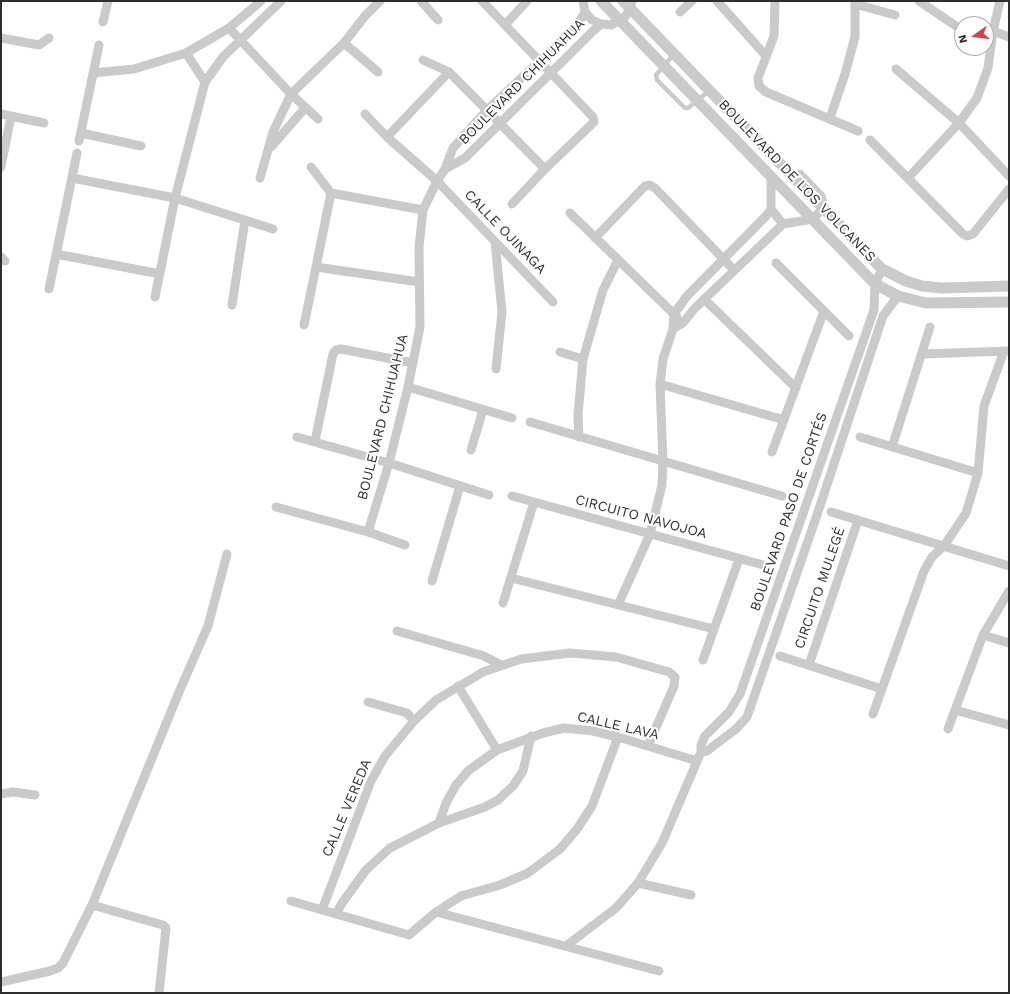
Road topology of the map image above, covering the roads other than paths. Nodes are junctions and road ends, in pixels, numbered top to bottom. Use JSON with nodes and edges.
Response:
{"nodes":[{"id":1,"x":108,"y":1,"type":"edge"},
{"id":2,"x":261,"y":1,"type":"edge"},
{"id":3,"x":281,"y":1,"type":"edge"},
{"id":4,"x":380,"y":1,"type":"edge"},
{"id":5,"x":421,"y":1,"type":"edge"},
{"id":6,"x":482,"y":1,"type":"edge"},
{"id":7,"x":527,"y":1,"type":"edge"},
{"id":8,"x":583,"y":1,"type":"edge"},
{"id":9,"x":601,"y":1,"type":"edge"},
{"id":10,"x":692,"y":1,"type":"edge"},
{"id":11,"x":717,"y":1,"type":"edge"},
{"id":12,"x":775,"y":1,"type":"edge"},
{"id":13,"x":919,"y":1,"type":"edge"},
{"id":14,"x":1000,"y":1,"type":"edge"},
{"id":15,"x":855,"y":3,"type":"edge"},
{"id":16,"x":628,"y":4,"type":"edge"},
{"id":17,"x":585,"y":12,"type":"junction"},
{"id":18,"x":680,"y":12,"type":"dead end"},
{"id":19,"x":895,"y":15,"type":"dead end"},
{"id":20,"x":438,"y":20,"type":"dead end"},
{"id":21,"x":620,"y":21,"type":"junction"},
{"id":22,"x":104,"y":22,"type":"dead end"},
{"id":23,"x":601,"y":24,"type":"junction"},
{"id":24,"x":505,"y":25,"type":"junction"},
{"id":25,"x":954,"y":25,"type":"edge"},
{"id":26,"x":994,"y":27,"type":"edge"},
{"id":27,"x":229,"y":28,"type":"junction"},
{"id":28,"x":994,"y":31,"type":"edge"},
{"id":29,"x":1009,"y":37,"type":"edge"},
{"id":30,"x":1,"y":38,"type":"edge"},
{"id":31,"x":49,"y":38,"type":"dead end"},
{"id":32,"x":241,"y":40,"type":"junction"},
{"id":33,"x":344,"y":43,"type":"junction"},
{"id":34,"x":99,"y":45,"type":"dead end"},
{"id":35,"x":186,"y":53,"type":"junction"},
{"id":36,"x":674,"y":54,"type":"junction"},
{"id":37,"x":766,"y":56,"type":"junction"},
{"id":38,"x":988,"y":56,"type":"edge"},
{"id":39,"x":422,"y":60,"type":"dead end"},
{"id":40,"x":539,"y":60,"type":"junction"},
{"id":41,"x":664,"y":66,"type":"junction"},
{"id":42,"x":896,"y":70,"type":"dead end"},
{"id":43,"x":378,"y":72,"type":"dead end"},
{"id":44,"x":448,"y":72,"type":"junction"},
{"id":45,"x":551,"y":72,"type":"junction"},
{"id":46,"x":93,"y":73,"type":"junction"},
{"id":47,"x":205,"y":82,"type":"junction"},
{"id":48,"x":710,"y":90,"type":"junction"},
{"id":49,"x":290,"y":94,"type":"junction"},
{"id":50,"x":697,"y":100,"type":"junction"},
{"id":51,"x":305,"y":108,"type":"junction"},
{"id":52,"x":486,"y":111,"type":"junction"},
{"id":53,"x":1,"y":114,"type":"edge"},
{"id":54,"x":365,"y":114,"type":"dead end"},
{"id":55,"x":11,"y":116,"type":"junction"},
{"id":56,"x":830,"y":118,"type":"junction"},
{"id":57,"x":318,"y":119,"type":"dead end"},
{"id":58,"x":44,"y":123,"type":"dead end"},
{"id":59,"x":959,"y":123,"type":"junction"},
{"id":60,"x":498,"y":124,"type":"junction"},
{"id":61,"x":858,"y":132,"type":"dead end"},
{"id":62,"x":387,"y":137,"type":"junction"},
{"id":63,"x":870,"y":140,"type":"dead end"},
{"id":64,"x":141,"y":146,"type":"dead end"},
{"id":65,"x":270,"y":148,"type":"junction"},
{"id":66,"x":77,"y":153,"type":"dead end"},
{"id":67,"x":1,"y":167,"type":"edge"},
{"id":68,"x":311,"y":167,"type":"dead end"},
{"id":69,"x":445,"y":169,"type":"junction"},
{"id":70,"x":545,"y":169,"type":"junction"},
{"id":71,"x":771,"y":176,"type":"junction"},
{"id":72,"x":1009,"y":176,"type":"edge"},
{"id":73,"x":72,"y":178,"type":"junction"},
{"id":74,"x":260,"y":178,"type":"dead end"},
{"id":75,"x":908,"y":178,"type":"junction"},
{"id":76,"x":437,"y":181,"type":"junction"},
{"id":77,"x":1009,"y":189,"type":"edge"},
{"id":78,"x":331,"y":193,"type":"junction"},
{"id":79,"x":175,"y":198,"type":"junction"},
{"id":80,"x":512,"y":204,"type":"dead end"},
{"id":81,"x":823,"y":208,"type":"junction"},
{"id":82,"x":771,"y":209,"type":"junction"},
{"id":83,"x":423,"y":210,"type":"junction"},
{"id":84,"x":570,"y":213,"type":"dead end"},
{"id":85,"x":813,"y":219,"type":"junction"},
{"id":86,"x":245,"y":220,"type":"junction"},
{"id":87,"x":783,"y":224,"type":"junction"},
{"id":88,"x":273,"y":229,"type":"dead end"},
{"id":89,"x":595,"y":238,"type":"junction"},
{"id":90,"x":495,"y":242,"type":"junction"},
{"id":91,"x":56,"y":254,"type":"junction"},
{"id":92,"x":723,"y":259,"type":"junction"},
{"id":93,"x":618,"y":260,"type":"junction"},
{"id":94,"x":776,"y":263,"type":"dead end"},
{"id":95,"x":316,"y":267,"type":"junction"},
{"id":96,"x":882,"y":269,"type":"junction"},
{"id":97,"x":734,"y":270,"type":"junction"},
{"id":98,"x":160,"y":274,"type":"junction"},
{"id":99,"x":419,"y":282,"type":"junction"},
{"id":100,"x":875,"y":284,"type":"junction"},
{"id":101,"x":1009,"y":286,"type":"edge"},
{"id":102,"x":49,"y":289,"type":"dead end"},
{"id":103,"x":898,"y":296,"type":"junction"},
{"id":104,"x":155,"y":297,"type":"dead end"},
{"id":105,"x":704,"y":299,"type":"junction"},
{"id":106,"x":552,"y":302,"type":"dead end"},
{"id":107,"x":1009,"y":302,"type":"edge"},
{"id":108,"x":232,"y":305,"type":"dead end"},
{"id":109,"x":824,"y":311,"type":"junction"},
{"id":110,"x":674,"y":314,"type":"junction"},
{"id":111,"x":683,"y":323,"type":"junction"},
{"id":112,"x":304,"y":325,"type":"dead end"},
{"id":113,"x":930,"y":327,"type":"dead end"},
{"id":114,"x":673,"y":329,"type":"junction"},
{"id":115,"x":849,"y":336,"type":"dead end"},
{"id":116,"x":1006,"y":351,"type":"edge"},
{"id":117,"x":560,"y":352,"type":"dead end"},
{"id":118,"x":923,"y":354,"type":"junction"},
{"id":119,"x":583,"y":359,"type":"junction"},
{"id":120,"x":413,"y":362,"type":"junction"},
{"id":121,"x":496,"y":369,"type":"dead end"},
{"id":122,"x":660,"y":384,"type":"junction"},
{"id":123,"x":408,"y":387,"type":"junction"},
{"id":124,"x":796,"y":388,"type":"junction"},
{"id":125,"x":483,"y":410,"type":"junction"},
{"id":126,"x":512,"y":418,"type":"dead end"},
{"id":127,"x":784,"y":420,"type":"junction"},
{"id":128,"x":530,"y":422,"type":"dead end"},
{"id":129,"x":297,"y":437,"type":"dead end"},
{"id":130,"x":579,"y":437,"type":"junction"},
{"id":131,"x":860,"y":438,"type":"dead end"},
{"id":132,"x":315,"y":441,"type":"junction"},
{"id":133,"x":892,"y":447,"type":"junction"},
{"id":134,"x":471,"y":450,"type":"dead end"},
{"id":135,"x":772,"y":452,"type":"dead end"},
{"id":136,"x":663,"y":462,"type":"junction"},
{"id":137,"x":389,"y":463,"type":"junction"},
{"id":138,"x":978,"y":473,"type":"junction"},
{"id":139,"x":460,"y":486,"type":"junction"},
{"id":140,"x":489,"y":495,"type":"dead end"},
{"id":141,"x":512,"y":496,"type":"dead end"},
{"id":142,"x":782,"y":496,"type":"dead end"},
{"id":143,"x":534,"y":502,"type":"junction"},
{"id":144,"x":276,"y":507,"type":"dead end"},
{"id":145,"x":804,"y":511,"type":"junction"},
{"id":146,"x":831,"y":512,"type":"dead end"},
{"id":147,"x":817,"y":515,"type":"junction"},
{"id":148,"x":858,"y":520,"type":"junction"},
{"id":149,"x":368,"y":532,"type":"junction"},
{"id":150,"x":650,"y":534,"type":"junction"},
{"id":151,"x":405,"y":545,"type":"dead end"},
{"id":152,"x":944,"y":546,"type":"junction"},
{"id":153,"x":227,"y":554,"type":"dead end"},
{"id":154,"x":740,"y":559,"type":"junction"},
{"id":155,"x":767,"y":566,"type":"dead end"},
{"id":156,"x":1009,"y":566,"type":"edge"},
{"id":157,"x":511,"y":578,"type":"junction"},
{"id":158,"x":432,"y":581,"type":"dead end"},
{"id":159,"x":1009,"y":591,"type":"edge"},
{"id":160,"x":503,"y":603,"type":"dead end"},
{"id":161,"x":618,"y":605,"type":"junction"},
{"id":162,"x":714,"y":629,"type":"junction"},
{"id":163,"x":397,"y":631,"type":"dead end"},
{"id":164,"x":982,"y":635,"type":"junction"},
{"id":165,"x":1009,"y":643,"type":"edge"},
{"id":166,"x":780,"y":656,"type":"dead end"},
{"id":167,"x":703,"y":660,"type":"dead end"},
{"id":168,"x":501,"y":665,"type":"junction"},
{"id":169,"x":809,"y":665,"type":"junction"},
{"id":170,"x":458,"y":686,"type":"junction"},
{"id":171,"x":882,"y":689,"type":"junction"},
{"id":172,"x":740,"y":694,"type":"junction"},
{"id":173,"x":754,"y":699,"type":"junction"},
{"id":174,"x":368,"y":702,"type":"dead end"},
{"id":175,"x":955,"y":710,"type":"junction"},
{"id":176,"x":873,"y":714,"type":"dead end"},
{"id":177,"x":414,"y":721,"type":"junction"},
{"id":178,"x":1009,"y":725,"type":"edge"},
{"id":179,"x":948,"y":729,"type":"dead end"},
{"id":180,"x":531,"y":736,"type":"junction"},
{"id":181,"x":618,"y":737,"type":"junction"},
{"id":182,"x":648,"y":746,"type":"junction"},
{"id":183,"x":497,"y":750,"type":"junction"},
{"id":184,"x":699,"y":757,"type":"junction"},
{"id":185,"x":1,"y":794,"type":"edge"},
{"id":186,"x":35,"y":795,"type":"dead end"},
{"id":187,"x":439,"y":823,"type":"junction"},
{"id":188,"x":638,"y":882,"type":"junction"},
{"id":189,"x":691,"y":895,"type":"dead end"},
{"id":190,"x":291,"y":901,"type":"dead end"},
{"id":191,"x":92,"y":905,"type":"junction"},
{"id":192,"x":322,"y":910,"type":"junction"},
{"id":193,"x":436,"y":912,"type":"junction"},
{"id":194,"x":336,"y":914,"type":"junction"},
{"id":195,"x":566,"y":946,"type":"junction"},
{"id":196,"x":659,"y":971,"type":"dead end"},
{"id":197,"x":1,"y":982,"type":"edge"},
{"id":198,"x":158,"y":993,"type":"edge"}],
"edges":[{"from":1,"to":22,"type":"street"},
{"from":2,"to":27,"type":"street"},
{"from":3,"to":32,"type":"street"},
{"from":4,"to":33,"type":"street"},
{"from":5,"to":20,"type":"street"},
{"from":6,"to":24,"type":"street"},
{"from":7,"to":24,"type":"street"},
{"from":8,"to":17,"type":"street","name":"BOULEVARD CHIHUAHUA"},
{"from":9,"to":21,"type":"street","name":"BOULEVARD DE LOS VOLCANES"},
{"from":10,"to":18,"type":"street"},
{"from":11,"to":37,"type":"street"},
{"from":12,"to":37,"type":"street"},
{"from":13,"to":25,"type":"street"},
{"from":14,"to":26,"type":"street"},
{"from":15,"to":19,"type":"street"},
{"from":15,"to":56,"type":"street"},
{"from":16,"to":21,"type":"street"},
{"from":16,"to":36,"type":"street","name":"BOULEVARD DE LOS VOLCANES"},
{"from":17,"to":23,"type":"street"},
{"from":17,"to":40,"type":"street","name":"BOULEVARD CHIHUAHUA"},
{"from":21,"to":23,"type":"street","name":"BOULEVARD CHIHUAHUA"},
{"from":21,"to":41,"type":"street","name":"BOULEVARD DE LOS VOLCANES"},
{"from":23,"to":45,"type":"street","name":"BOULEVARD CHIHUAHUA"},
{"from":24,"to":40,"type":"street"},
{"from":27,"to":32,"type":"street"},
{"from":27,"to":35,"type":"street"},
{"from":28,"to":29,"type":"street"},
{"from":30,"to":31,"type":"street"},
{"from":32,"to":47,"type":"street"},
{"from":32,"to":49,"type":"street"},
{"from":33,"to":43,"type":"street"},
{"from":33,"to":49,"type":"street"},
{"from":34,"to":46,"type":"street"},
{"from":35,"to":46,"type":"street"},
{"from":35,"to":47,"type":"street"},
{"from":36,"to":41,"type":"lane"},
{"from":36,"to":48,"type":"street","name":"BOULEVARD DE LOS VOLCANES"},
{"from":37,"to":56,"type":"street"},
{"from":38,"to":59,"type":"street"},
{"from":39,"to":44,"type":"street"},
{"from":40,"to":45,"type":"street"},
{"from":40,"to":52,"type":"street","name":"BOULEVARD CHIHUAHUA"},
{"from":41,"to":50,"type":"street","name":"BOULEVARD DE LOS VOLCANES"},
{"from":41,"to":50,"type":"lane"},
{"from":42,"to":59,"type":"street"},
{"from":44,"to":52,"type":"street"},
{"from":44,"to":62,"type":"street"},
{"from":45,"to":60,"type":"street","name":"BOULEVARD CHIHUAHUA"},
{"from":45,"to":70,"type":"street"},
{"from":46,"to":64,"type":"street"},
{"from":47,"to":79,"type":"street"},
{"from":48,"to":50,"type":"lane"},
{"from":48,"to":81,"type":"street","name":"BOULEVARD DE LOS VOLCANES"},
{"from":49,"to":51,"type":"street"},
{"from":49,"to":65,"type":"street"},
{"from":50,"to":71,"type":"street","name":"BOULEVARD DE LOS VOLCANES"},
{"from":51,"to":57,"type":"street"},
{"from":51,"to":65,"type":"street"},
{"from":52,"to":60,"type":"street"},
{"from":52,"to":69,"type":"street","name":"BOULEVARD CHIHUAHUA"},
{"from":53,"to":55,"type":"street"},
{"from":54,"to":62,"type":"street","name":"CALLE OJINAGA"},
{"from":55,"to":58,"type":"street"},
{"from":55,"to":67,"type":"street"},
{"from":56,"to":61,"type":"street"},
{"from":59,"to":72,"type":"street"},
{"from":59,"to":75,"type":"street"},
{"from":60,"to":69,"type":"street","name":"BOULEVARD CHIHUAHUA"},
{"from":60,"to":70,"type":"street"},
{"from":62,"to":76,"type":"street","name":"CALLE OJINAGA"},
{"from":63,"to":75,"type":"street"},
{"from":65,"to":74,"type":"street"},
{"from":66,"to":73,"type":"street"},
{"from":68,"to":78,"type":"street"},
{"from":69,"to":76,"type":"street","name":"BOULEVARD CHIHUAHUA"},
{"from":70,"to":80,"type":"street"},
{"from":71,"to":82,"type":"street"},
{"from":71,"to":85,"type":"street","name":"BOULEVARD DE LOS VOLCANES"},
{"from":73,"to":79,"type":"street"},
{"from":73,"to":91,"type":"street"},
{"from":75,"to":77,"type":"street"},
{"from":76,"to":83,"type":"street","name":"BOULEVARD CHIHUAHUA"},
{"from":76,"to":90,"type":"street","name":"CALLE OJINAGA"},
{"from":78,"to":83,"type":"street"},
{"from":78,"to":95,"type":"street"},
{"from":79,"to":86,"type":"street"},
{"from":79,"to":98,"type":"street"},
{"from":81,"to":85,"type":"street"},
{"from":81,"to":96,"type":"street","name":"BOULEVARD DE LOS VOLCANES"},
{"from":82,"to":87,"type":"street"},
{"from":82,"to":92,"type":"street"},
{"from":83,"to":99,"type":"street","name":"BOULEVARD CHIHUAHUA"},
{"from":84,"to":89,"type":"street"},
{"from":85,"to":87,"type":"street"},
{"from":85,"to":100,"type":"street","name":"BOULEVARD DE LOS VOLCANES"},
{"from":86,"to":88,"type":"street"},
{"from":86,"to":108,"type":"street"},
{"from":87,"to":97,"type":"street"},
{"from":89,"to":92,"type":"street"},
{"from":89,"to":93,"type":"street"},
{"from":90,"to":106,"type":"street","name":"CALLE OJINAGA"},
{"from":90,"to":121,"type":"street"},
{"from":91,"to":98,"type":"street"},
{"from":91,"to":102,"type":"street"},
{"from":92,"to":97,"type":"street"},
{"from":92,"to":110,"type":"street"},
{"from":93,"to":110,"type":"street"},
{"from":93,"to":119,"type":"street"},
{"from":94,"to":109,"type":"street"},
{"from":95,"to":99,"type":"street"},
{"from":95,"to":112,"type":"street"},
{"from":96,"to":100,"type":"street","name":"BOULEVARD PASO DE CORTÉS"},
{"from":96,"to":101,"type":"street","name":"BOULEVARD DE LOS VOLCANES"},
{"from":97,"to":105,"type":"street"},
{"from":98,"to":104,"type":"street"},
{"from":99,"to":120,"type":"street","name":"BOULEVARD CHIHUAHUA"},
{"from":100,"to":103,"type":"street","name":"BOULEVARD DE LOS VOLCANES"},
{"from":100,"to":145,"type":"street","name":"BOULEVARD PASO DE CORTÉS"},
{"from":103,"to":107,"type":"street","name":"BOULEVARD DE LOS VOLCANES"},
{"from":103,"to":147,"type":"street","name":"BOULEVARD PASO DE CORTÉS"},
{"from":105,"to":111,"type":"street"},
{"from":105,"to":124,"type":"street"},
{"from":109,"to":115,"type":"street"},
{"from":109,"to":124,"type":"street"},
{"from":110,"to":111,"type":"street"},
{"from":110,"to":114,"type":"street"},
{"from":111,"to":114,"type":"street"},
{"from":113,"to":118,"type":"street"},
{"from":114,"to":122,"type":"street"},
{"from":116,"to":118,"type":"street"},
{"from":116,"to":138,"type":"street"},
{"from":117,"to":119,"type":"street"},
{"from":118,"to":133,"type":"street"},
{"from":119,"to":130,"type":"street"},
{"from":120,"to":123,"type":"street","name":"BOULEVARD CHIHUAHUA"},
{"from":120,"to":132,"type":"street"},
{"from":122,"to":127,"type":"street"},
{"from":122,"to":136,"type":"street"},
{"from":123,"to":125,"type":"street"},
{"from":123,"to":137,"type":"street","name":"BOULEVARD CHIHUAHUA"},
{"from":124,"to":127,"type":"street"},
{"from":125,"to":126,"type":"street"},
{"from":125,"to":134,"type":"street"},
{"from":127,"to":135,"type":"street"},
{"from":128,"to":130,"type":"street"},
{"from":129,"to":132,"type":"street"},
{"from":130,"to":136,"type":"street"},
{"from":131,"to":133,"type":"street"},
{"from":132,"to":137,"type":"street"},
{"from":133,"to":138,"type":"street"},
{"from":136,"to":142,"type":"street"},
{"from":136,"to":150,"type":"street"},
{"from":137,"to":139,"type":"street"},
{"from":137,"to":149,"type":"street","name":"BOULEVARD CHIHUAHUA"},
{"from":138,"to":152,"type":"street"},
{"from":139,"to":140,"type":"street"},
{"from":139,"to":158,"type":"street"},
{"from":141,"to":143,"type":"street","name":"CIRCUITO NAVOJOA"},
{"from":143,"to":150,"type":"street","name":"CIRCUITO NAVOJOA"},
{"from":143,"to":157,"type":"street"},
{"from":144,"to":149,"type":"street"},
{"from":145,"to":147,"type":"street"},
{"from":145,"to":172,"type":"street","name":"BOULEVARD PASO DE CORTÉS"},
{"from":146,"to":148,"type":"street","name":"CIRCUITO MULEGÉ"},
{"from":147,"to":173,"type":"street","name":"BOULEVARD PASO DE CORTÉS"},
{"from":148,"to":152,"type":"street","name":"CIRCUITO MULEGÉ"},
{"from":148,"to":169,"type":"street","name":"CIRCUITO MULEGÉ"},
{"from":149,"to":151,"type":"street"},
{"from":150,"to":154,"type":"street","name":"CIRCUITO NAVOJOA"},
{"from":150,"to":161,"type":"street"},
{"from":152,"to":156,"type":"street","name":"CIRCUITO MULEGÉ"},
{"from":152,"to":171,"type":"street"},
{"from":153,"to":191,"type":"street"},
{"from":154,"to":155,"type":"street","name":"CIRCUITO NAVOJOA"},
{"from":154,"to":162,"type":"street"},
{"from":157,"to":160,"type":"street"},
{"from":157,"to":161,"type":"street"},
{"from":159,"to":164,"type":"street"},
{"from":161,"to":162,"type":"street"},
{"from":162,"to":167,"type":"street"},
{"from":163,"to":168,"type":"street"},
{"from":164,"to":165,"type":"street"},
{"from":164,"to":175,"type":"street"},
{"from":166,"to":169,"type":"street","name":"CIRCUITO MULEGÉ"},
{"from":168,"to":170,"type":"street","name":"CALLE VEREDA"},
{"from":168,"to":182,"type":"street","name":"CALLE VEREDA"},
{"from":169,"to":171,"type":"street","name":"CIRCUITO MULEGÉ"},
{"from":170,"to":177,"type":"street","name":"CALLE VEREDA"},
{"from":170,"to":183,"type":"street"},
{"from":171,"to":176,"type":"street"},
{"from":172,"to":173,"type":"street"},
{"from":172,"to":184,"type":"street","name":"BOULEVARD PASO DE CORTÉS"},
{"from":173,"to":184,"type":"street","name":"BOULEVARD PASO DE CORTÉS"},
{"from":174,"to":177,"type":"street"},
{"from":175,"to":178,"type":"street"},
{"from":175,"to":179,"type":"street"},
{"from":177,"to":192,"type":"street","name":"CALLE VEREDA"},
{"from":180,"to":181,"type":"street","name":"CALLE LAVA"},
{"from":180,"to":183,"type":"street","name":"CALLE LAVA"},
{"from":180,"to":187,"type":"street"},
{"from":181,"to":182,"type":"street","name":"CALLE LAVA"},
{"from":181,"to":193,"type":"street"},
{"from":182,"to":184,"type":"street","name":"CALLE LAVA"},
{"from":183,"to":187,"type":"street","name":"CALLE LAVA"},
{"from":184,"to":188,"type":"street","name":"BOULEVARD PASO DE CORTÉS"},
{"from":185,"to":186,"type":"street"},
{"from":187,"to":194,"type":"street"},
{"from":188,"to":189,"type":"street"},
{"from":188,"to":195,"type":"street","name":"BOULEVARD PASO DE CORTÉS"},
{"from":190,"to":192,"type":"street"},
{"from":191,"to":197,"type":"street"},
{"from":191,"to":198,"type":"street"},
{"from":192,"to":194,"type":"street"},
{"from":193,"to":194,"type":"street"},
{"from":193,"to":195,"type":"street"},
{"from":195,"to":196,"type":"street"}]}
